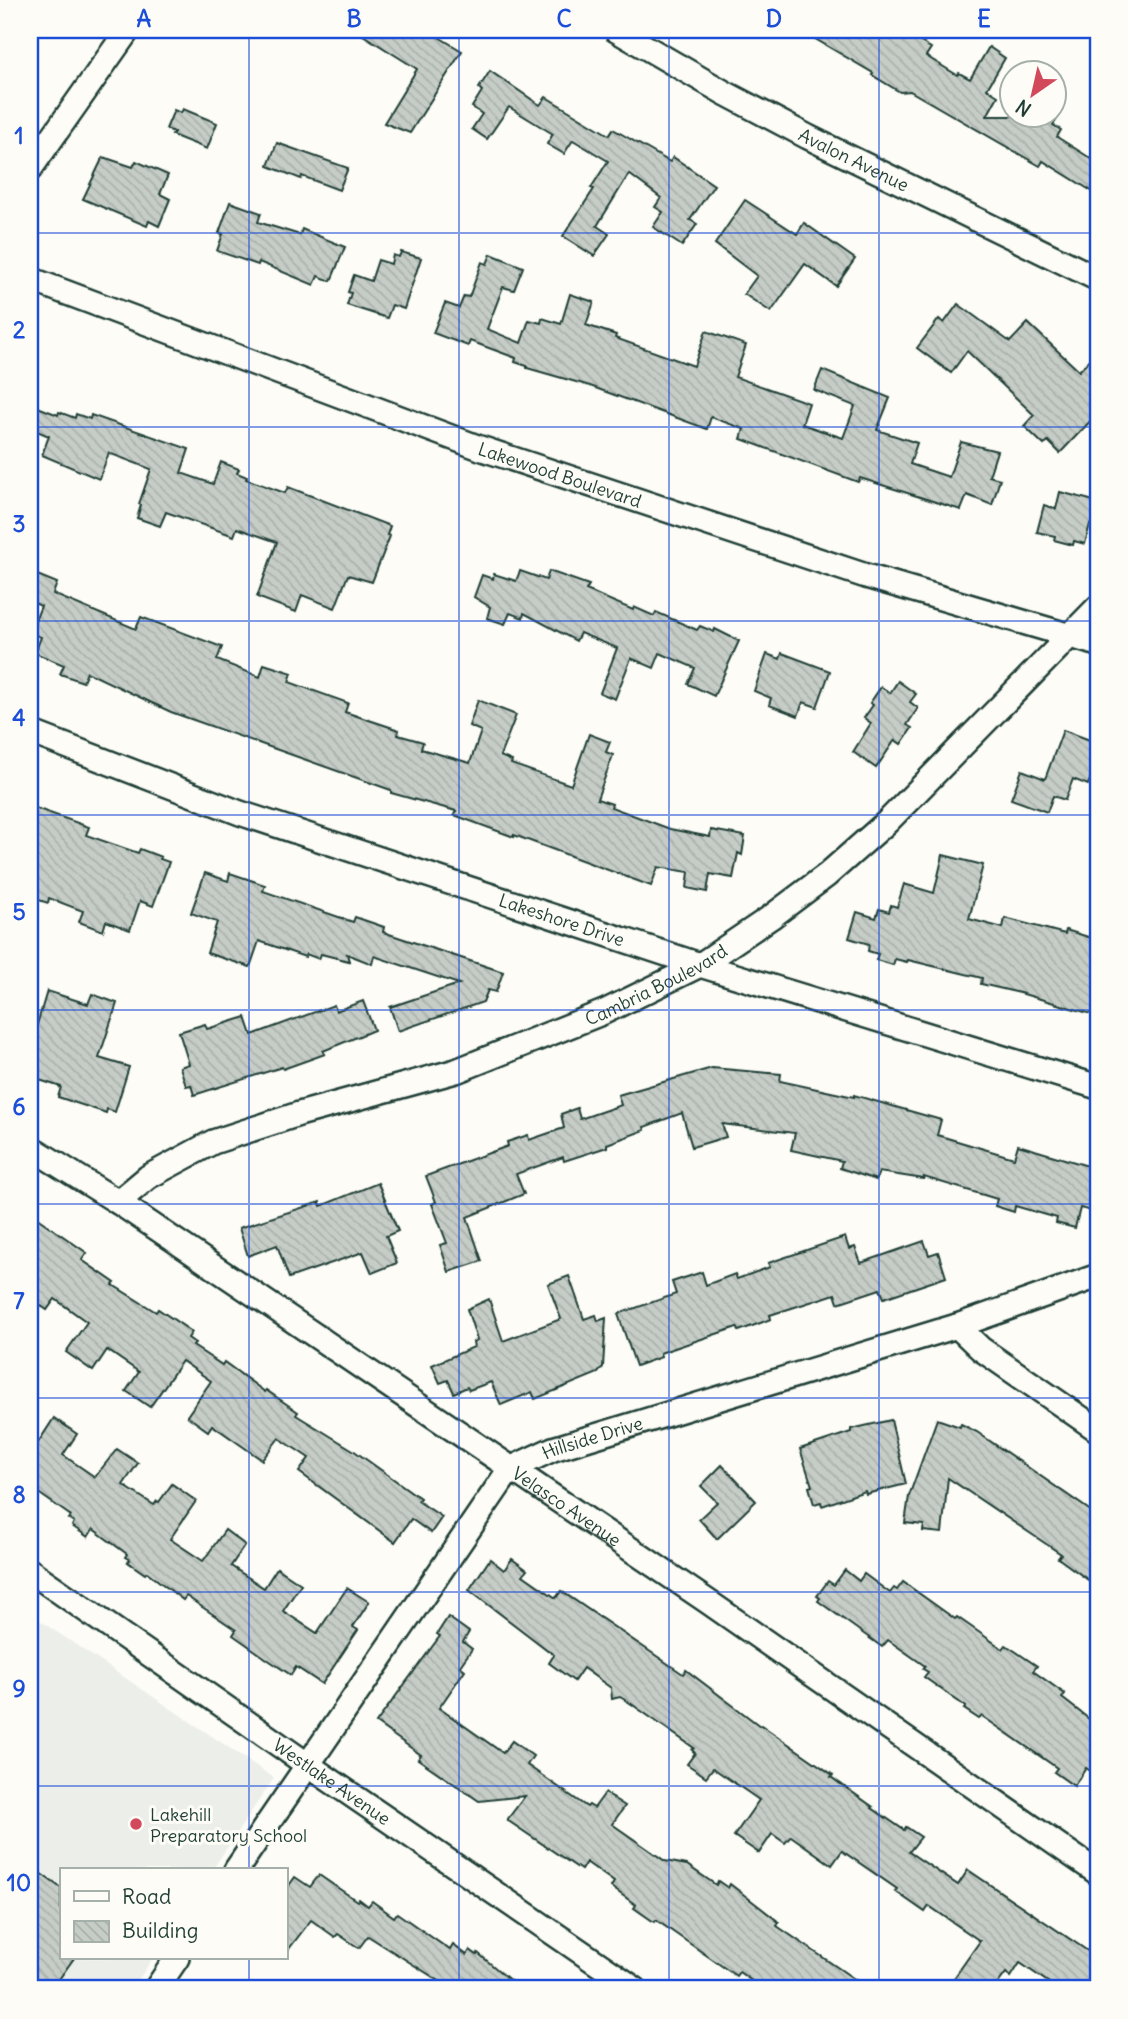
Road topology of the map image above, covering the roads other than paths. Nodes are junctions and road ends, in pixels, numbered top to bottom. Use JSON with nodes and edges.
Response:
{"nodes":[{"id":1,"x":128,"y":30,"type":"edge"},
{"id":2,"x":616,"y":30,"type":"edge"},
{"id":3,"x":30,"y":169,"type":"edge"},
{"id":4,"x":30,"y":279,"type":"edge"},
{"id":5,"x":1098,"y":279,"type":"edge"},
{"id":6,"x":1098,"y":607,"type":"edge"},
{"id":7,"x":1071,"y":636,"type":"junction"},
{"id":8,"x":1098,"y":644,"type":"edge"},
{"id":9,"x":30,"y":732,"type":"edge"},
{"id":10,"x":700,"y":965,"type":"junction"},
{"id":11,"x":1098,"y":1087,"type":"edge"},
{"id":12,"x":30,"y":1147,"type":"edge"},
{"id":13,"x":118,"y":1202,"type":"junction"},
{"id":14,"x":1098,"y":1276,"type":"edge"},
{"id":15,"x":957,"y":1326,"type":"junction"},
{"id":16,"x":1098,"y":1430,"type":"edge"},
{"id":17,"x":510,"y":1469,"type":"junction"},
{"id":18,"x":30,"y":1571,"type":"edge"},
{"id":19,"x":307,"y":1765,"type":"junction"},
{"id":20,"x":237,"y":1868,"type":"edge"},
{"id":21,"x":1098,"y":1873,"type":"edge"},
{"id":22,"x":176,"y":1960,"type":"edge"},
{"id":23,"x":156,"y":1989,"type":"edge"},
{"id":24,"x":635,"y":1989,"type":"edge"}],
"edges":[{"from":1,"to":3,"type":"street"},
{"from":2,"to":5,"type":"street","name":"Avalon Avenue"},
{"from":4,"to":7,"type":"street","name":"Lakewood Boulevard"},
{"from":6,"to":7,"type":"street","name":"Cambria Boulevard"},
{"from":7,"to":8,"type":"street","name":"Lakewood Boulevard"},
{"from":7,"to":10,"type":"street","name":"Cambria Boulevard"},
{"from":9,"to":10,"type":"street","name":"Lakeshore Drive"},
{"from":10,"to":11,"type":"street","name":"Lakeshore Drive"},
{"from":10,"to":13,"type":"street","name":"Cambria Boulevard"},
{"from":12,"to":13,"type":"street","name":"Velasco Avenue"},
{"from":13,"to":17,"type":"street","name":"Velasco Avenue"},
{"from":14,"to":15,"type":"street","name":"Hillside Drive"},
{"from":15,"to":16,"type":"street"},
{"from":15,"to":17,"type":"street","name":"Hillside Drive"},
{"from":17,"to":19,"type":"street","name":"Hillside Drive"},
{"from":17,"to":21,"type":"street","name":"Velasco Avenue"},
{"from":18,"to":19,"type":"street","name":"Westlake Avenue"},
{"from":19,"to":20,"type":"street","name":"Hillside Drive"},
{"from":19,"to":24,"type":"street","name":"Westlake Avenue"},
{"from":22,"to":23,"type":"street"}]}
